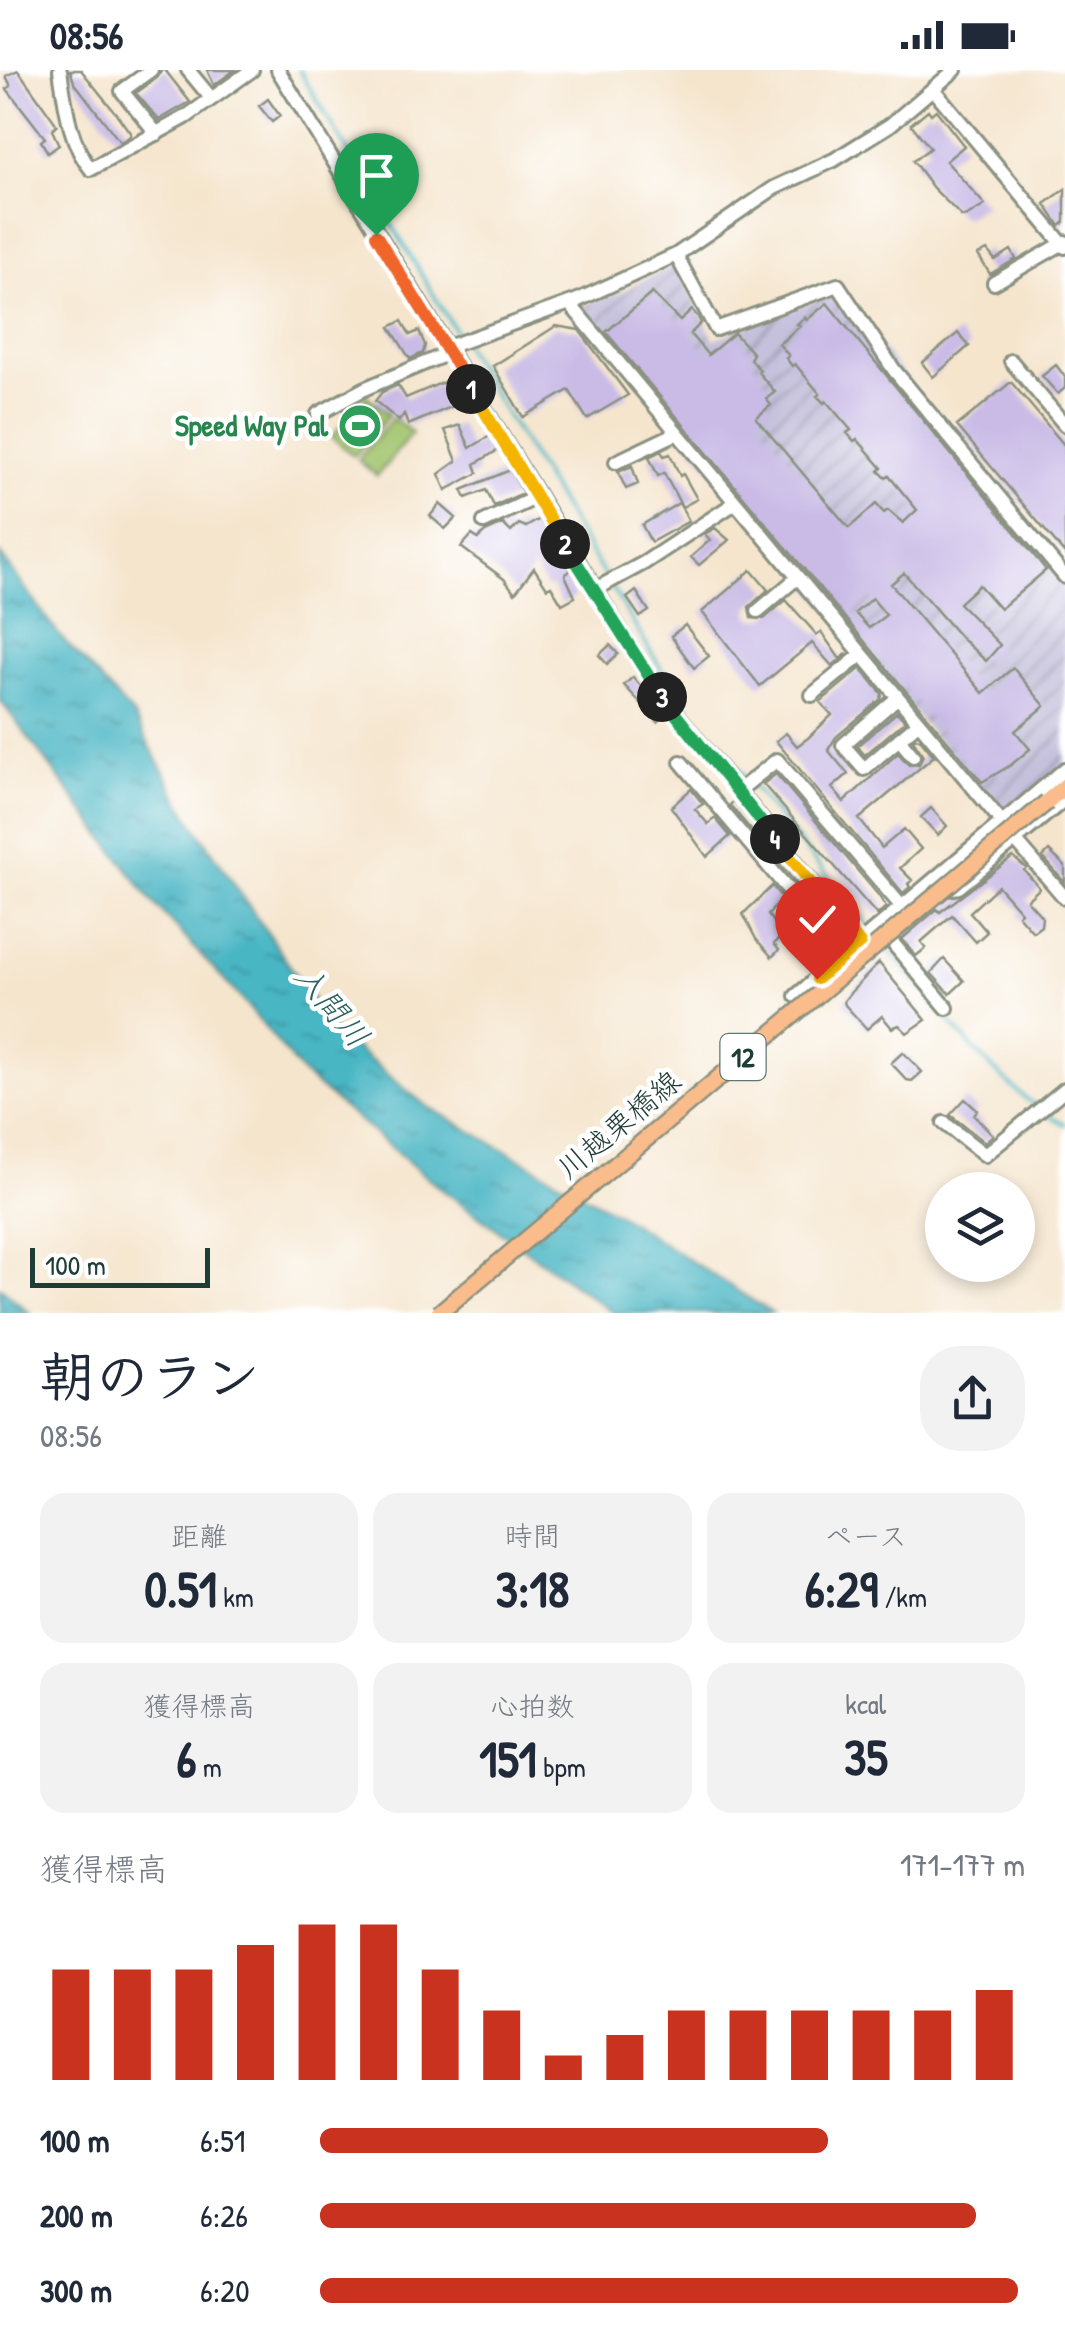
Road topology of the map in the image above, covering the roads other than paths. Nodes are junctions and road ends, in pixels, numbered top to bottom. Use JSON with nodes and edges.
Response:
{"nodes":[{"id":1,"x":60,"y":70,"type":"edge"},
{"id":2,"x":151,"y":70,"type":"edge"},
{"id":3,"x":188,"y":70,"type":"edge"},
{"id":4,"x":252,"y":70,"type":"edge"},
{"id":5,"x":278,"y":70,"type":"edge"},
{"id":6,"x":942,"y":77,"type":"edge"},
{"id":7,"x":211,"y":98,"type":"junction"},
{"id":8,"x":157,"y":134,"type":"junction"},
{"id":9,"x":1064,"y":244,"type":"edge"},
{"id":10,"x":676,"y":255,"type":"junction"},
{"id":11,"x":994,"y":283,"type":"dead end"},
{"id":12,"x":570,"y":303,"type":"junction"},
{"id":13,"x":447,"y":350,"type":"junction"},
{"id":14,"x":1011,"y":362,"type":"dead end"},
{"id":15,"x":318,"y":414,"type":"dead end"},
{"id":16,"x":1065,"y":425,"type":"edge"},
{"id":17,"x":677,"y":433,"type":"junction"},
{"id":18,"x":616,"y":462,"type":"dead end"},
{"id":19,"x":537,"y":497,"type":"junction"},
{"id":20,"x":735,"y":504,"type":"junction"},
{"id":21,"x":484,"y":522,"type":"dead end"},
{"id":22,"x":1065,"y":577,"type":"edge"},
{"id":23,"x":797,"y":578,"type":"junction"},
{"id":24,"x":594,"y":590,"type":"junction"},
{"id":25,"x":820,"y":605,"type":"junction"},
{"id":26,"x":758,"y":611,"type":"dead end"},
{"id":27,"x":806,"y":616,"type":"dead end"},
{"id":28,"x":861,"y":656,"type":"junction"},
{"id":29,"x":812,"y":695,"type":"dead end"},
{"id":30,"x":897,"y":698,"type":"junction"},
{"id":31,"x":918,"y":723,"type":"junction"},
{"id":32,"x":899,"y":740,"type":"junction"},
{"id":33,"x":913,"y":756,"type":"dead end"},
{"id":34,"x":681,"y":762,"type":"dead end"},
{"id":35,"x":1065,"y":770,"type":"edge"},
{"id":36,"x":1065,"y":786,"type":"edge"},
{"id":37,"x":737,"y":792,"type":"junction"},
{"id":38,"x":1065,"y":799,"type":"edge"},
{"id":39,"x":1002,"y":822,"type":"junction"},
{"id":40,"x":1016,"y":841,"type":"junction"},
{"id":41,"x":923,"y":888,"type":"junction"},
{"id":42,"x":1065,"y":898,"type":"edge"},
{"id":43,"x":902,"y":907,"type":"junction"},
{"id":44,"x":880,"y":926,"type":"junction"},
{"id":45,"x":860,"y":943,"type":"junction"},
{"id":46,"x":844,"y":956,"type":"junction"},
{"id":47,"x":796,"y":996,"type":"dead end"},
{"id":48,"x":947,"y":1008,"type":"dead end"},
{"id":49,"x":1065,"y":1089,"type":"edge"},
{"id":50,"x":944,"y":1122,"type":"dead end"},
{"id":51,"x":438,"y":1313,"type":"edge"}],
"edges":[{"from":1,"to":8,"type":"street"},
{"from":2,"to":8,"type":"street"},
{"from":3,"to":7,"type":"street"},
{"from":4,"to":7,"type":"street"},
{"from":5,"to":13,"type":"street"},
{"from":6,"to":9,"type":"street"},
{"from":6,"to":10,"type":"street"},
{"from":7,"to":8,"type":"street"},
{"from":9,"to":11,"type":"street"},
{"from":10,"to":12,"type":"street"},
{"from":10,"to":22,"type":"street"},
{"from":12,"to":13,"type":"street"},
{"from":12,"to":17,"type":"street"},
{"from":13,"to":15,"type":"street"},
{"from":13,"to":19,"type":"street"},
{"from":14,"to":16,"type":"street"},
{"from":17,"to":18,"type":"street"},
{"from":17,"to":20,"type":"street"},
{"from":19,"to":21,"type":"street"},
{"from":19,"to":24,"type":"street"},
{"from":20,"to":23,"type":"street"},
{"from":20,"to":24,"type":"street"},
{"from":23,"to":25,"type":"street"},
{"from":23,"to":26,"type":"street"},
{"from":24,"to":37,"type":"street"},
{"from":25,"to":27,"type":"street"},
{"from":25,"to":28,"type":"street"},
{"from":28,"to":29,"type":"street"},
{"from":28,"to":30,"type":"street"},
{"from":30,"to":31,"type":"street"},
{"from":30,"to":32,"type":"street"},
{"from":31,"to":32,"type":"street"},
{"from":31,"to":39,"type":"street"},
{"from":32,"to":33,"type":"street"},
{"from":34,"to":46,"type":"street"},
{"from":35,"to":39,"type":"street"},
{"from":36,"to":51,"type":"main road","name":"川越栗橋線","number":"12","bridge":true},
{"from":37,"to":43,"type":"street"},
{"from":37,"to":45,"type":"street"},
{"from":38,"to":40,"type":"street"},
{"from":39,"to":41,"type":"street"},
{"from":40,"to":41,"type":"street"},
{"from":40,"to":42,"type":"street"},
{"from":41,"to":43,"type":"street"},
{"from":43,"to":44,"type":"street"},
{"from":44,"to":45,"type":"street"},
{"from":44,"to":48,"type":"street"},
{"from":45,"to":46,"type":"street"},
{"from":46,"to":47,"type":"street"},
{"from":49,"to":50,"type":"street"}]}
